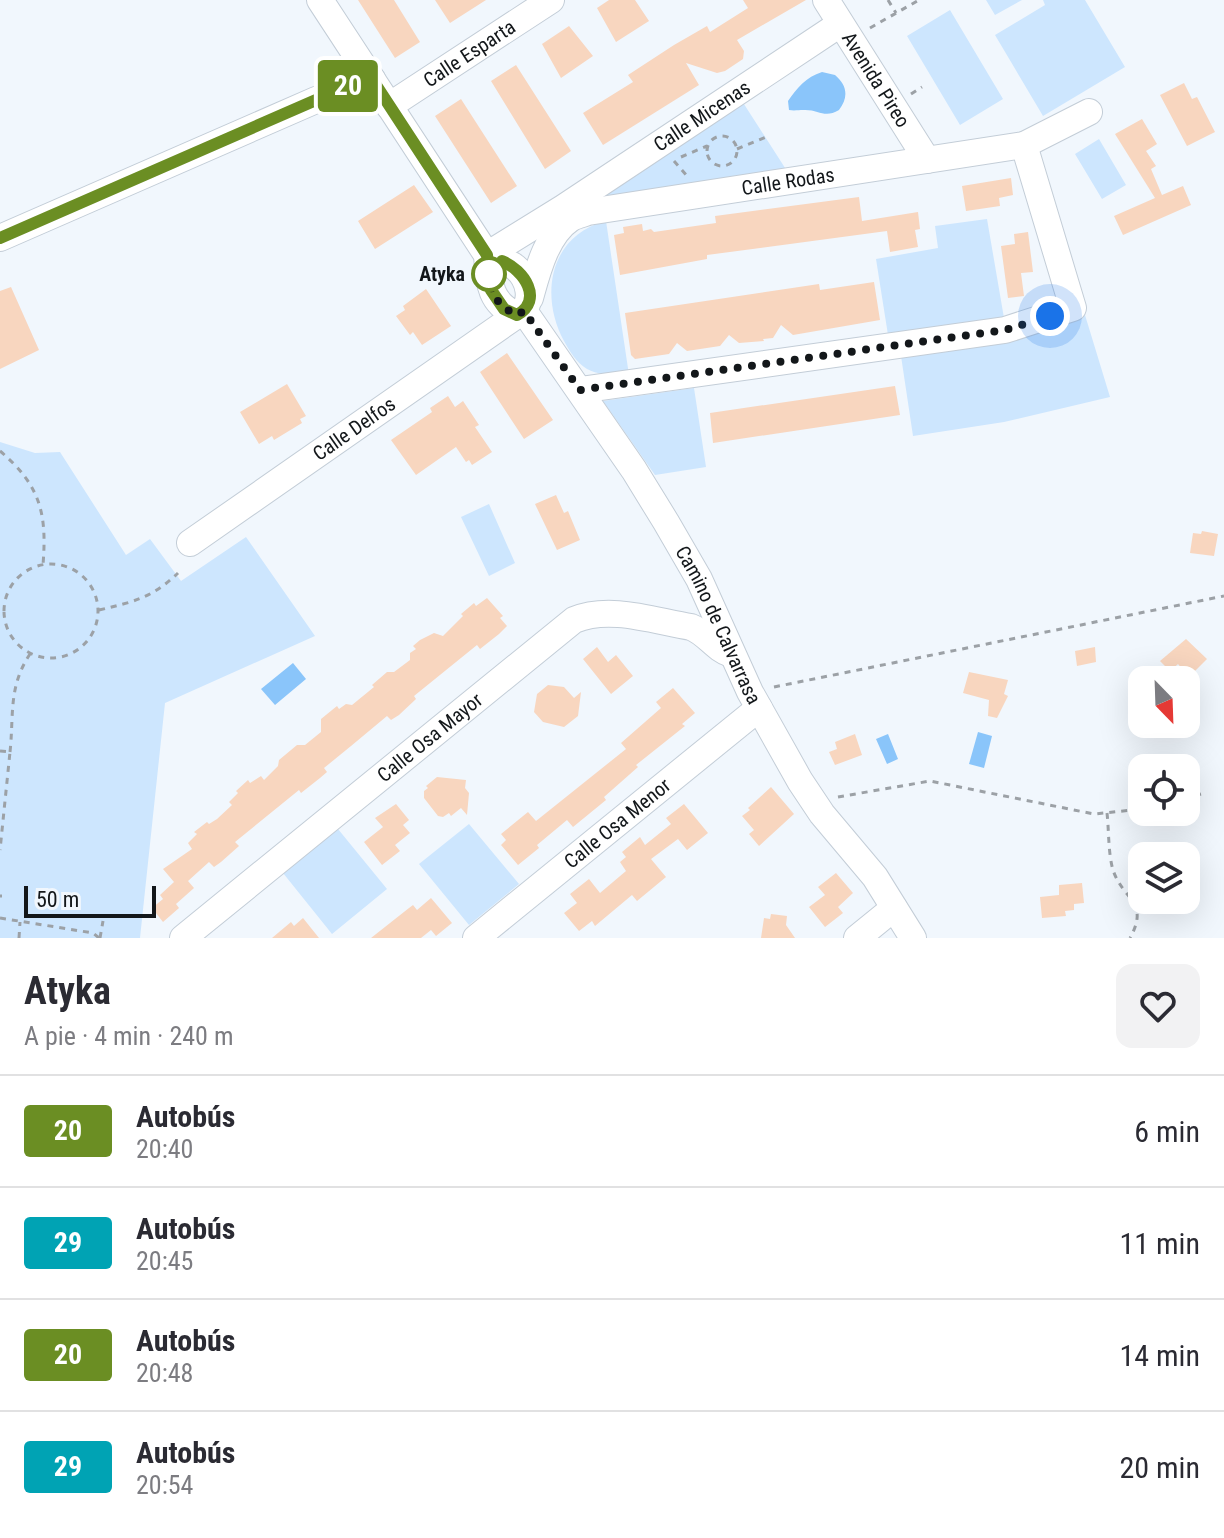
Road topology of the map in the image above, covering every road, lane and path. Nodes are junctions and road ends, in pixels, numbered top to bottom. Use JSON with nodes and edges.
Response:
{"nodes":[{"id":1,"x":320,"y":0,"type":"edge"},
{"id":2,"x":551,"y":0,"type":"edge"},
{"id":3,"x":826,"y":0,"type":"edge"},
{"id":4,"x":888,"y":0,"type":"edge"},
{"id":5,"x":919,"y":0,"type":"edge"},
{"id":6,"x":896,"y":13,"type":"junction"},
{"id":7,"x":846,"y":32,"type":"junction"},
{"id":8,"x":372,"y":79,"type":"junction"},
{"id":9,"x":389,"y":106,"type":"junction"},
{"id":10,"x":1089,"y":112,"type":"dead end"},
{"id":11,"x":766,"y":137,"type":"dead end"},
{"id":12,"x":1024,"y":145,"type":"junction"},
{"id":13,"x":708,"y":146,"type":"junction"},
{"id":14,"x":737,"y":149,"type":"junction"},
{"id":15,"x":667,"y":159,"type":"dead end"},
{"id":16,"x":674,"y":160,"type":"junction"},
{"id":17,"x":927,"y":160,"type":"junction"},
{"id":18,"x":688,"y":180,"type":"dead end"},
{"id":19,"x":566,"y":213,"type":"junction"},
{"id":20,"x":0,"y":238,"type":"edge"},
{"id":21,"x":493,"y":263,"type":"junction"},
{"id":22,"x":524,"y":308,"type":"junction"},
{"id":23,"x":580,"y":390,"type":"junction"},
{"id":24,"x":0,"y":451,"type":"edge"},
{"id":25,"x":190,"y":543,"type":"dead end"},
{"id":26,"x":43,"y":565,"type":"junction"},
{"id":27,"x":178,"y":573,"type":"dead end"},
{"id":28,"x":1224,"y":596,"type":"edge"},
{"id":29,"x":99,"y":610,"type":"junction"},
{"id":30,"x":30,"y":654,"type":"junction"},
{"id":31,"x":740,"y":679,"type":"junction"},
{"id":32,"x":0,"y":751,"type":"edge"},
{"id":33,"x":10,"y":752,"type":"junction"},
{"id":34,"x":815,"y":805,"type":"junction"},
{"id":35,"x":1128,"y":811,"type":"edge"},
{"id":36,"x":1107,"y":813,"type":"junction"},
{"id":37,"x":2,"y":815,"type":"edge"},
{"id":38,"x":0,"y":850,"type":"edge"},
{"id":39,"x":894,"y":908,"type":"junction"},
{"id":40,"x":0,"y":918,"type":"edge"},
{"id":41,"x":103,"y":921,"type":"dead end"},
{"id":42,"x":20,"y":922,"type":"junction"},
{"id":43,"x":75,"y":931,"type":"junction"},
{"id":44,"x":19,"y":938,"type":"edge"},
{"id":45,"x":75,"y":938,"type":"edge"},
{"id":46,"x":99,"y":938,"type":"edge"},
{"id":47,"x":183,"y":938,"type":"edge"},
{"id":48,"x":476,"y":938,"type":"edge"},
{"id":49,"x":857,"y":938,"type":"edge"},
{"id":50,"x":913,"y":938,"type":"edge"},
{"id":51,"x":1130,"y":938,"type":"edge"}],
"edges":[{"from":1,"to":8,"type":"street"},
{"from":2,"to":9,"type":"street","name":"Calle Esparta"},
{"from":3,"to":7,"type":"street","name":"Avenida Pireo"},
{"from":4,"to":6,"type":"path"},
{"from":5,"to":6,"type":"path"},
{"from":6,"to":7,"type":"path"},
{"from":7,"to":17,"type":"street","name":"Avenida Pireo"},
{"from":7,"to":19,"type":"street","name":"Calle Micenas"},
{"from":8,"to":9,"type":"street"},
{"from":8,"to":20,"type":"street"},
{"from":9,"to":21,"type":"street"},
{"from":10,"to":12,"type":"street","name":"Calle Rodas"},
{"from":11,"to":14,"type":"path"},
{"from":12,"to":17,"type":"street","name":"Calle Rodas"},
{"from":12,"to":23,"type":"street"},
{"from":13,"to":14,"type":"path"},
{"from":13,"to":14,"type":"path"},
{"from":13,"to":16,"type":"path"},
{"from":15,"to":16,"type":"path"},
{"from":16,"to":18,"type":"path"},
{"from":17,"to":19,"type":"street","name":"Calle Rodas"},
{"from":19,"to":21,"type":"street","name":"Calle Micenas"},
{"from":19,"to":22,"type":"street"},
{"from":21,"to":22,"type":"street"},
{"from":21,"to":22,"type":"street"},
{"from":22,"to":23,"type":"street","name":"Camino de Calvarrasa"},
{"from":22,"to":25,"type":"street","name":"Calle Delfos"},
{"from":23,"to":31,"type":"street","name":"Camino de Calvarrasa"},
{"from":24,"to":26,"type":"path"},
{"from":26,"to":29,"type":"path"},
{"from":26,"to":30,"type":"path"},
{"from":27,"to":29,"type":"path"},
{"from":28,"to":31,"type":"path"},
{"from":29,"to":30,"type":"path"},
{"from":30,"to":33,"type":"path"},
{"from":31,"to":34,"type":"street","name":"Camino de Calvarrasa"},
{"from":31,"to":47,"type":"street","name":"Calle Osa Mayor"},
{"from":31,"to":48,"type":"street","name":"Calle Osa Menor"},
{"from":32,"to":33,"type":"path"},
{"from":33,"to":37,"type":"path"},
{"from":34,"to":36,"type":"path"},
{"from":34,"to":39,"type":"street","name":"Camino de Calvarrasa"},
{"from":35,"to":36,"type":"path"},
{"from":36,"to":51,"type":"path"},
{"from":37,"to":38,"type":"path"},
{"from":39,"to":49,"type":"street"},
{"from":39,"to":50,"type":"street","name":"Camino de Calvarrasa"},
{"from":40,"to":42,"type":"path"},
{"from":41,"to":46,"type":"path"},
{"from":42,"to":43,"type":"path"},
{"from":42,"to":44,"type":"path"},
{"from":43,"to":45,"type":"path"},
{"from":43,"to":46,"type":"path"}]}
